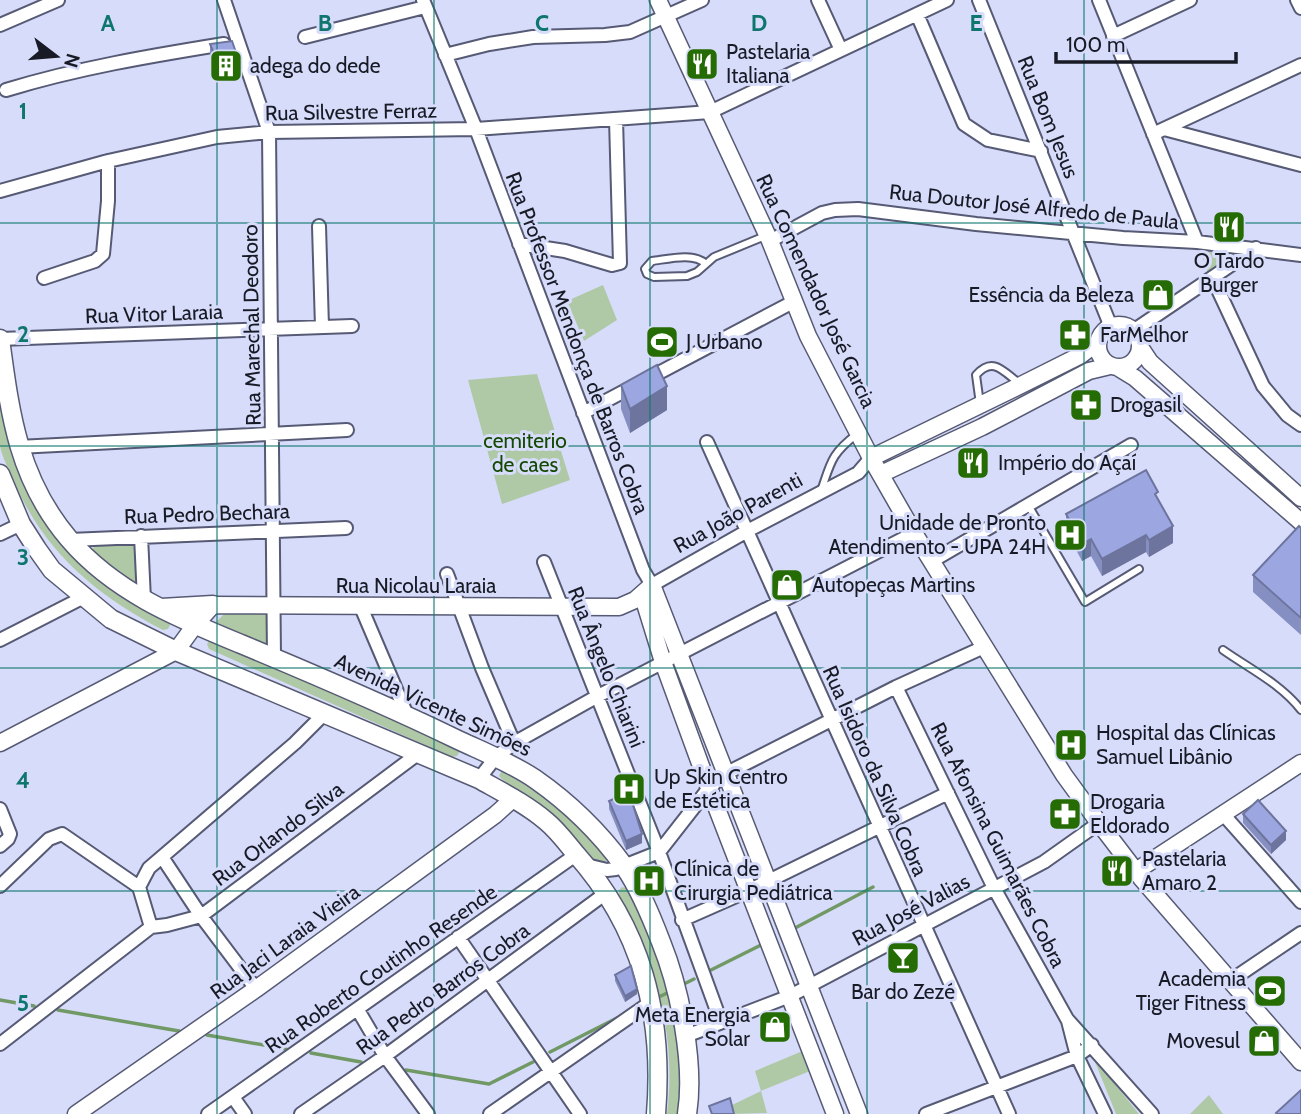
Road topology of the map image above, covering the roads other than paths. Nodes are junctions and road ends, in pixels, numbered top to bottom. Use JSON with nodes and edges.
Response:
{"nodes":[{"id":1,"x":58,"y":0,"type":"edge"},
{"id":2,"x":224,"y":0,"type":"edge"},
{"id":3,"x":658,"y":0,"type":"edge"},
{"id":4,"x":702,"y":0,"type":"edge"},
{"id":5,"x":818,"y":0,"type":"edge"},
{"id":6,"x":947,"y":0,"type":"edge"},
{"id":7,"x":978,"y":0,"type":"edge"},
{"id":8,"x":1099,"y":0,"type":"edge"},
{"id":9,"x":1190,"y":0,"type":"edge"},
{"id":10,"x":1297,"y":0,"type":"edge"},
{"id":11,"x":424,"y":3,"type":"edge"},
{"id":12,"x":1301,"y":8,"type":"edge"},
{"id":13,"x":917,"y":14,"type":"junction"},
{"id":14,"x":666,"y":17,"type":"junction"},
{"id":15,"x":0,"y":26,"type":"edge"},
{"id":16,"x":1114,"y":36,"type":"junction"},
{"id":17,"x":306,"y":37,"type":"dead end"},
{"id":18,"x":238,"y":42,"type":"junction"},
{"id":19,"x":841,"y":50,"type":"junction"},
{"id":20,"x":445,"y":55,"type":"junction"},
{"id":21,"x":1301,"y":65,"type":"edge"},
{"id":22,"x":6,"y":90,"type":"dead end"},
{"id":23,"x":710,"y":112,"type":"junction"},
{"id":24,"x":616,"y":119,"type":"junction"},
{"id":25,"x":475,"y":129,"type":"junction"},
{"id":26,"x":269,"y":132,"type":"junction"},
{"id":27,"x":1158,"y":132,"type":"junction"},
{"id":28,"x":1041,"y":150,"type":"junction"},
{"id":29,"x":108,"y":161,"type":"junction"},
{"id":30,"x":1301,"y":165,"type":"edge"},
{"id":31,"x":0,"y":191,"type":"edge"},
{"id":32,"x":319,"y":226,"type":"dead end"},
{"id":33,"x":1074,"y":233,"type":"junction"},
{"id":34,"x":769,"y":238,"type":"junction"},
{"id":35,"x":1197,"y":242,"type":"junction"},
{"id":36,"x":519,"y":244,"type":"junction"},
{"id":37,"x":1256,"y":248,"type":"junction"},
{"id":38,"x":1301,"y":255,"type":"edge"},
{"id":39,"x":706,"y":264,"type":"junction"},
{"id":40,"x":44,"y":278,"type":"dead end"},
{"id":41,"x":1213,"y":279,"type":"junction"},
{"id":42,"x":793,"y":302,"type":"junction"},
{"id":43,"x":352,"y":326,"type":"dead end"},
{"id":44,"x":322,"y":327,"type":"junction"},
{"id":45,"x":1111,"y":327,"type":"junction"},
{"id":46,"x":271,"y":329,"type":"junction"},
{"id":47,"x":1133,"y":331,"type":"junction"},
{"id":48,"x":0,"y":339,"type":"edge"},
{"id":49,"x":1098,"y":342,"type":"junction"},
{"id":50,"x":1140,"y":347,"type":"junction"},
{"id":51,"x":1113,"y":367,"type":"junction"},
{"id":52,"x":1021,"y":385,"type":"junction"},
{"id":53,"x":981,"y":405,"type":"junction"},
{"id":54,"x":583,"y":413,"type":"junction"},
{"id":55,"x":1301,"y":425,"type":"edge"},
{"id":56,"x":347,"y":430,"type":"dead end"},
{"id":57,"x":858,"y":433,"type":"junction"},
{"id":58,"x":272,"y":434,"type":"junction"},
{"id":59,"x":707,"y":442,"type":"dead end"},
{"id":60,"x":1131,"y":445,"type":"dead end"},
{"id":61,"x":18,"y":447,"type":"junction"},
{"id":62,"x":871,"y":458,"type":"junction"},
{"id":63,"x":858,"y":473,"type":"junction"},
{"id":64,"x":0,"y":474,"type":"edge"},
{"id":65,"x":881,"y":474,"type":"junction"},
{"id":66,"x":821,"y":492,"type":"junction"},
{"id":67,"x":1301,"y":498,"type":"edge"},
{"id":68,"x":1028,"y":504,"type":"junction"},
{"id":69,"x":1301,"y":522,"type":"edge"},
{"id":70,"x":21,"y":524,"type":"junction"},
{"id":71,"x":346,"y":528,"type":"dead end"},
{"id":72,"x":748,"y":530,"type":"junction"},
{"id":73,"x":273,"y":531,"type":"junction"},
{"id":74,"x":914,"y":533,"type":"junction"},
{"id":75,"x":0,"y":534,"type":"edge"},
{"id":76,"x":141,"y":536,"type":"junction"},
{"id":77,"x":70,"y":540,"type":"junction"},
{"id":78,"x":932,"y":561,"type":"junction"},
{"id":79,"x":544,"y":562,"type":"dead end"},
{"id":80,"x":1139,"y":569,"type":"dead end"},
{"id":81,"x":447,"y":574,"type":"dead end"},
{"id":82,"x":647,"y":589,"type":"junction"},
{"id":83,"x":84,"y":597,"type":"junction"},
{"id":84,"x":778,"y":603,"type":"junction"},
{"id":85,"x":150,"y":604,"type":"junction"},
{"id":86,"x":213,"y":605,"type":"junction"},
{"id":87,"x":273,"y":606,"type":"junction"},
{"id":88,"x":361,"y":607,"type":"junction"},
{"id":89,"x":460,"y":607,"type":"junction"},
{"id":90,"x":561,"y":607,"type":"junction"},
{"id":91,"x":195,"y":625,"type":"junction"},
{"id":92,"x":0,"y":640,"type":"edge"},
{"id":93,"x":984,"y":646,"type":"junction"},
{"id":94,"x":1223,"y":650,"type":"dead end"},
{"id":95,"x":176,"y":651,"type":"junction"},
{"id":96,"x":678,"y":654,"type":"junction"},
{"id":97,"x":274,"y":658,"type":"junction"},
{"id":98,"x":663,"y":662,"type":"junction"},
{"id":99,"x":896,"y":687,"type":"junction"},
{"id":100,"x":596,"y":697,"type":"junction"},
{"id":101,"x":1301,"y":710,"type":"edge"},
{"id":102,"x":324,"y":714,"type":"junction"},
{"id":103,"x":407,"y":715,"type":"junction"},
{"id":104,"x":830,"y":720,"type":"junction"},
{"id":105,"x":0,"y":743,"type":"edge"},
{"id":106,"x":514,"y":743,"type":"junction"},
{"id":107,"x":419,"y":752,"type":"junction"},
{"id":108,"x":495,"y":758,"type":"junction"},
{"id":109,"x":1301,"y":763,"type":"edge"},
{"id":110,"x":726,"y":774,"type":"junction"},
{"id":111,"x":1301,"y":775,"type":"edge"},
{"id":112,"x":479,"y":779,"type":"junction"},
{"id":113,"x":709,"y":788,"type":"junction"},
{"id":114,"x":948,"y":793,"type":"junction"},
{"id":115,"x":1262,"y":794,"type":"junction"},
{"id":116,"x":514,"y":798,"type":"junction"},
{"id":117,"x":0,"y":809,"type":"edge"},
{"id":118,"x":1226,"y":818,"type":"junction"},
{"id":119,"x":1099,"y":823,"type":"junction"},
{"id":120,"x":878,"y":826,"type":"junction"},
{"id":121,"x":0,"y":846,"type":"edge"},
{"id":122,"x":659,"y":852,"type":"junction"},
{"id":123,"x":162,"y":857,"type":"junction"},
{"id":124,"x":581,"y":860,"type":"junction"},
{"id":125,"x":624,"y":867,"type":"junction"},
{"id":126,"x":1139,"y":874,"type":"junction"},
{"id":127,"x":767,"y":880,"type":"junction"},
{"id":128,"x":0,"y":886,"type":"edge"},
{"id":129,"x":139,"y":887,"type":"junction"},
{"id":130,"x":994,"y":888,"type":"junction"},
{"id":131,"x":750,"y":890,"type":"junction"},
{"id":132,"x":606,"y":893,"type":"junction"},
{"id":133,"x":1301,"y":902,"type":"edge"},
{"id":134,"x":201,"y":916,"type":"junction"},
{"id":135,"x":682,"y":920,"type":"junction"},
{"id":136,"x":923,"y":925,"type":"junction"},
{"id":137,"x":151,"y":927,"type":"junction"},
{"id":138,"x":1301,"y":933,"type":"edge"},
{"id":139,"x":458,"y":937,"type":"junction"},
{"id":140,"x":489,"y":980,"type":"junction"},
{"id":141,"x":1230,"y":981,"type":"junction"},
{"id":142,"x":810,"y":985,"type":"junction"},
{"id":143,"x":256,"y":989,"type":"junction"},
{"id":144,"x":790,"y":996,"type":"junction"},
{"id":145,"x":651,"y":1002,"type":"junction"},
{"id":146,"x":358,"y":1010,"type":"junction"},
{"id":147,"x":1067,"y":1019,"type":"junction"},
{"id":148,"x":721,"y":1023,"type":"junction"},
{"id":149,"x":686,"y":1036,"type":"junction"},
{"id":150,"x":0,"y":1044,"type":"edge"},
{"id":151,"x":1092,"y":1045,"type":"junction"},
{"id":152,"x":385,"y":1056,"type":"junction"},
{"id":153,"x":1077,"y":1056,"type":"junction"},
{"id":154,"x":1301,"y":1062,"type":"edge"},
{"id":155,"x":552,"y":1072,"type":"junction"},
{"id":156,"x":997,"y":1088,"type":"junction"},
{"id":157,"x":233,"y":1097,"type":"junction"},
{"id":158,"x":852,"y":1097,"type":"junction"},
{"id":159,"x":690,"y":1110,"type":"edge"},
{"id":160,"x":833,"y":1111,"type":"edge"},
{"id":161,"x":76,"y":1114,"type":"edge"},
{"id":162,"x":208,"y":1114,"type":"edge"},
{"id":163,"x":246,"y":1114,"type":"edge"},
{"id":164,"x":301,"y":1114,"type":"edge"},
{"id":165,"x":428,"y":1114,"type":"edge"},
{"id":166,"x":490,"y":1114,"type":"edge"},
{"id":167,"x":580,"y":1114,"type":"edge"},
{"id":168,"x":656,"y":1114,"type":"edge"},
{"id":169,"x":859,"y":1114,"type":"edge"},
{"id":170,"x":926,"y":1114,"type":"edge"},
{"id":171,"x":1009,"y":1114,"type":"edge"},
{"id":172,"x":1105,"y":1114,"type":"edge"},
{"id":173,"x":1152,"y":1114,"type":"edge"}],
"edges":[{"from":1,"to":15,"type":"street"},
{"from":2,"to":18,"type":"street","name":"Rua Marechal Deodoro"},
{"from":3,"to":14,"type":"street","name":"Rua Comendador José Garcia"},
{"from":4,"to":14,"type":"street"},
{"from":5,"to":19,"type":"street"},
{"from":6,"to":13,"type":"street"},
{"from":7,"to":28,"type":"street","name":"Rua Bom Jesus"},
{"from":8,"to":16,"type":"street"},
{"from":9,"to":16,"type":"street"},
{"from":10,"to":12,"type":"street"},
{"from":11,"to":17,"type":"street"},
{"from":11,"to":20,"type":"street","name":"Rua Professor Mendonça de Barros Cobra"},
{"from":13,"to":19,"type":"street"},
{"from":13,"to":28,"type":"street"},
{"from":14,"to":20,"type":"street"},
{"from":14,"to":23,"type":"street","name":"Rua Comendador José Garcia"},
{"from":16,"to":27,"type":"street"},
{"from":18,"to":22,"type":"street"},
{"from":18,"to":26,"type":"street","name":"Rua Marechal Deodoro"},
{"from":19,"to":23,"type":"street"},
{"from":20,"to":25,"type":"street","name":"Rua Professor Mendonça de Barros Cobra"},
{"from":21,"to":27,"type":"street"},
{"from":23,"to":24,"type":"street","name":"Rua Silvestre Ferraz"},
{"from":23,"to":34,"type":"street","name":"Rua Comendador José Garcia"},
{"from":24,"to":25,"type":"street","name":"Rua Silvestre Ferraz"},
{"from":24,"to":36,"type":"street"},
{"from":25,"to":26,"type":"street","name":"Rua Silvestre Ferraz"},
{"from":25,"to":36,"type":"street","name":"Rua Professor Mendonça de Barros Cobra"},
{"from":26,"to":29,"type":"street","name":"Rua Silvestre Ferraz"},
{"from":26,"to":46,"type":"street","name":"Rua Marechal Deodoro"},
{"from":27,"to":30,"type":"street"},
{"from":27,"to":35,"type":"street"},
{"from":28,"to":33,"type":"street","name":"Rua Bom Jesus"},
{"from":29,"to":31,"type":"street","name":"Rua Silvestre Ferraz"},
{"from":29,"to":40,"type":"street"},
{"from":32,"to":44,"type":"street"},
{"from":33,"to":34,"type":"street","name":"Rua Doutor José Alfredo de Paula"},
{"from":33,"to":35,"type":"street","name":"Rua Doutor José Alfredo de Paula"},
{"from":33,"to":45,"type":"street","name":"Rua Bom Jesus"},
{"from":34,"to":39,"type":"lane"},
{"from":34,"to":42,"type":"street","name":"Rua Comendador José Garcia"},
{"from":35,"to":37,"type":"street","name":"Rua Doutor José Alfredo de Paula"},
{"from":36,"to":54,"type":"street","name":"Rua Professor Mendonça de Barros Cobra"},
{"from":37,"to":38,"type":"street","name":"Rua Doutor José Alfredo de Paula"},
{"from":37,"to":41,"type":"street"},
{"from":39,"to":39,"type":"lane"},
{"from":41,"to":47,"type":"street"},
{"from":41,"to":55,"type":"street"},
{"from":42,"to":54,"type":"street"},
{"from":42,"to":57,"type":"street","name":"Rua Comendador José Garcia"},
{"from":43,"to":44,"type":"street","name":"Rua Vitor Laraia"},
{"from":44,"to":46,"type":"street","name":"Rua Vitor Laraia"},
{"from":45,"to":47,"type":"street"},
{"from":45,"to":49,"type":"street"},
{"from":46,"to":48,"type":"street","name":"Rua Vitor Laraia"},
{"from":46,"to":58,"type":"street","name":"Rua Marechal Deodoro"},
{"from":47,"to":50,"type":"street"},
{"from":48,"to":61,"type":"main road","name":"Avenida Vicente Simões"},
{"from":49,"to":51,"type":"street"},
{"from":49,"to":52,"type":"street"},
{"from":50,"to":51,"type":"street"},
{"from":50,"to":67,"type":"street"},
{"from":51,"to":65,"type":"street"},
{"from":51,"to":69,"type":"street"},
{"from":52,"to":53,"type":"street"},
{"from":52,"to":53,"type":"lane"},
{"from":53,"to":62,"type":"street"},
{"from":54,"to":82,"type":"street","name":"Rua Professor Mendonça de Barros Cobra"},
{"from":56,"to":58,"type":"street"},
{"from":57,"to":62,"type":"street","name":"Rua Comendador José Garcia"},
{"from":57,"to":66,"type":"lane"},
{"from":58,"to":61,"type":"street"},
{"from":58,"to":73,"type":"street","name":"Rua Marechal Deodoro"},
{"from":59,"to":72,"type":"street","name":"Rua Isidoro da Silva Cobra"},
{"from":60,"to":68,"type":"street"},
{"from":61,"to":77,"type":"main road","name":"Avenida Vicente Simões"},
{"from":62,"to":63,"type":"street","name":"Rua João Parenti"},
{"from":62,"to":65,"type":"street","name":"Rua Comendador José Garcia"},
{"from":63,"to":65,"type":"street","name":"Rua João Parenti"},
{"from":63,"to":66,"type":"street","name":"Rua João Parenti"},
{"from":64,"to":70,"type":"main road"},
{"from":65,"to":74,"type":"street","name":"Rua Comendador José Garcia"},
{"from":66,"to":72,"type":"street","name":"Rua João Parenti"},
{"from":68,"to":78,"type":"street"},
{"from":68,"to":80,"type":"lane"},
{"from":70,"to":75,"type":"street"},
{"from":70,"to":83,"type":"main road"},
{"from":71,"to":73,"type":"street","name":"Rua Pedro Bechara"},
{"from":72,"to":82,"type":"street","name":"Rua João Parenti"},
{"from":72,"to":84,"type":"street","name":"Rua Isidoro da Silva Cobra"},
{"from":73,"to":76,"type":"street","name":"Rua Pedro Bechara"},
{"from":73,"to":87,"type":"street","name":"Rua Marechal Deodoro"},
{"from":74,"to":78,"type":"street","name":"Rua Comendador José Garcia"},
{"from":74,"to":84,"type":"street"},
{"from":76,"to":77,"type":"street","name":"Rua Pedro Bechara"},
{"from":76,"to":85,"type":"street"},
{"from":77,"to":85,"type":"main road","name":"Avenida Vicente Simões"},
{"from":78,"to":93,"type":"street","name":"Rua Comendador José Garcia"},
{"from":79,"to":90,"type":"street","name":"Rua Ângelo Chiarini"},
{"from":81,"to":89,"type":"street"},
{"from":82,"to":90,"type":"street","name":"Rua Nicolau Laraia"},
{"from":82,"to":96,"type":"street"},
{"from":82,"to":98,"type":"street"},
{"from":83,"to":92,"type":"street"},
{"from":83,"to":95,"type":"main road"},
{"from":84,"to":96,"type":"street"},
{"from":84,"to":104,"type":"street","name":"Rua Isidoro da Silva Cobra"},
{"from":85,"to":86,"type":"main road"},
{"from":85,"to":91,"type":"main road","name":"Avenida Vicente Simões"},
{"from":86,"to":87,"type":"street","name":"Rua Nicolau Laraia"},
{"from":86,"to":91,"type":"street"},
{"from":87,"to":88,"type":"street","name":"Rua Nicolau Laraia"},
{"from":87,"to":97,"type":"street","name":"Rua Marechal Deodoro"},
{"from":88,"to":89,"type":"street","name":"Rua Nicolau Laraia"},
{"from":88,"to":103,"type":"street"},
{"from":89,"to":90,"type":"street","name":"Rua Nicolau Laraia"},
{"from":89,"to":106,"type":"street"},
{"from":90,"to":100,"type":"street","name":"Rua Ângelo Chiarini"},
{"from":91,"to":95,"type":"street"},
{"from":91,"to":97,"type":"main road","name":"Avenida Vicente Simões"},
{"from":93,"to":99,"type":"street"},
{"from":93,"to":119,"type":"street","name":"Rua Comendador José Garcia"},
{"from":94,"to":101,"type":"lane"},
{"from":95,"to":102,"type":"main road"},
{"from":95,"to":105,"type":"street"},
{"from":96,"to":98,"type":"street"},
{"from":96,"to":110,"type":"street"},
{"from":97,"to":103,"type":"main road","name":"Avenida Vicente Simões"},
{"from":98,"to":100,"type":"street"},
{"from":98,"to":113,"type":"street"},
{"from":99,"to":104,"type":"street"},
{"from":99,"to":114,"type":"street","name":"Rua Afonsina Guimarães Cobra"},
{"from":100,"to":106,"type":"street"},
{"from":100,"to":122,"type":"street","name":"Rua Ângelo Chiarini"},
{"from":102,"to":107,"type":"main road"},
{"from":102,"to":123,"type":"street"},
{"from":103,"to":108,"type":"main road","name":"Avenida Vicente Simões"},
{"from":104,"to":110,"type":"street"},
{"from":104,"to":120,"type":"street","name":"Rua Isidoro da Silva Cobra"},
{"from":106,"to":108,"type":"street"},
{"from":107,"to":112,"type":"main road"},
{"from":107,"to":134,"type":"street","name":"Rua Orlando Silva"},
{"from":108,"to":112,"type":"street"},
{"from":108,"to":125,"type":"main road","name":"Avenida Vicente Simões"},
{"from":109,"to":115,"type":"street"},
{"from":110,"to":113,"type":"street"},
{"from":110,"to":127,"type":"street"},
{"from":111,"to":115,"type":"street"},
{"from":112,"to":116,"type":"main road"},
{"from":113,"to":122,"type":"street"},
{"from":113,"to":131,"type":"street"},
{"from":114,"to":120,"type":"street"},
{"from":114,"to":130,"type":"street","name":"Rua Afonsina Guimarães Cobra"},
{"from":115,"to":118,"type":"street"},
{"from":116,"to":124,"type":"main road"},
{"from":116,"to":143,"type":"street","name":"Rua Jaci Laraia Vieira"},
{"from":117,"to":121,"type":"street"},
{"from":118,"to":126,"type":"street"},
{"from":118,"to":133,"type":"street"},
{"from":119,"to":126,"type":"street","name":"Rua Comendador José Garcia"},
{"from":119,"to":130,"type":"street","name":"Rua José Valias"},
{"from":120,"to":127,"type":"street"},
{"from":120,"to":136,"type":"street","name":"Rua Isidoro da Silva Cobra"},
{"from":122,"to":125,"type":"street"},
{"from":122,"to":135,"type":"street","name":"Rua Ângelo Chiarini"},
{"from":123,"to":129,"type":"street"},
{"from":123,"to":134,"type":"street"},
{"from":124,"to":125,"type":"street"},
{"from":124,"to":132,"type":"main road"},
{"from":124,"to":139,"type":"street","name":"Rua Roberto Coutinho Resende"},
{"from":125,"to":149,"type":"main road","name":"Avenida Vicente Simões"},
{"from":126,"to":141,"type":"street","name":"Rua Comendador José Garcia"},
{"from":127,"to":131,"type":"street"},
{"from":127,"to":142,"type":"street"},
{"from":128,"to":129,"type":"street"},
{"from":129,"to":137,"type":"street"},
{"from":130,"to":136,"type":"street","name":"Rua José Valias"},
{"from":130,"to":147,"type":"street","name":"Rua Afonsina Guimarães Cobra"},
{"from":131,"to":135,"type":"street"},
{"from":131,"to":144,"type":"street"},
{"from":132,"to":140,"type":"street","name":"Rua Pedro Barros Cobra"},
{"from":132,"to":145,"type":"main road"},
{"from":134,"to":137,"type":"street","name":"Rua Orlando Silva"},
{"from":134,"to":143,"type":"street"},
{"from":135,"to":148,"type":"street","name":"Rua Ângelo Chiarini"},
{"from":136,"to":142,"type":"street","name":"Rua José Valias"},
{"from":136,"to":156,"type":"street","name":"Rua Isidoro da Silva Cobra"},
{"from":137,"to":150,"type":"street"},
{"from":138,"to":141,"type":"street"},
{"from":139,"to":140,"type":"street"},
{"from":139,"to":146,"type":"street","name":"Rua Roberto Coutinho Resende"},
{"from":140,"to":152,"type":"street","name":"Rua Pedro Barros Cobra"},
{"from":140,"to":155,"type":"street"},
{"from":141,"to":154,"type":"street","name":"Rua Comendador José Garcia"},
{"from":142,"to":144,"type":"street","name":"Rua José Valias"},
{"from":142,"to":158,"type":"street"},
{"from":143,"to":161,"type":"street","name":"Rua Jaci Laraia Vieira"},
{"from":144,"to":148,"type":"street","name":"Rua José Valias"},
{"from":144,"to":160,"type":"street"},
{"from":145,"to":155,"type":"street"},
{"from":145,"to":168,"type":"main road"},
{"from":146,"to":152,"type":"street"},
{"from":146,"to":157,"type":"street","name":"Rua Roberto Coutinho Resende"},
{"from":147,"to":151,"type":"street","name":"Rua Afonsina Guimarães Cobra"},
{"from":147,"to":153,"type":"street","name":"Rua Afonsina Guimarães Cobra"},
{"from":148,"to":149,"type":"street","name":"Rua José Valias"},
{"from":149,"to":159,"type":"main road","name":"Avenida Vicente Simões"},
{"from":151,"to":153,"type":"street"},
{"from":151,"to":173,"type":"street","name":"Rua Afonsina Guimarães Cobra"},
{"from":152,"to":164,"type":"street","name":"Rua Pedro Barros Cobra"},
{"from":152,"to":165,"type":"street"},
{"from":153,"to":156,"type":"street"},
{"from":153,"to":172,"type":"street","name":"Rua Afonsina Guimarães Cobra"},
{"from":155,"to":166,"type":"street"},
{"from":155,"to":167,"type":"street"},
{"from":156,"to":170,"type":"street"},
{"from":156,"to":171,"type":"street","name":"Rua Isidoro da Silva Cobra"},
{"from":157,"to":162,"type":"street","name":"Rua Roberto Coutinho Resende"},
{"from":157,"to":163,"type":"street"},
{"from":158,"to":160,"type":"street"},
{"from":158,"to":169,"type":"street"}]}
